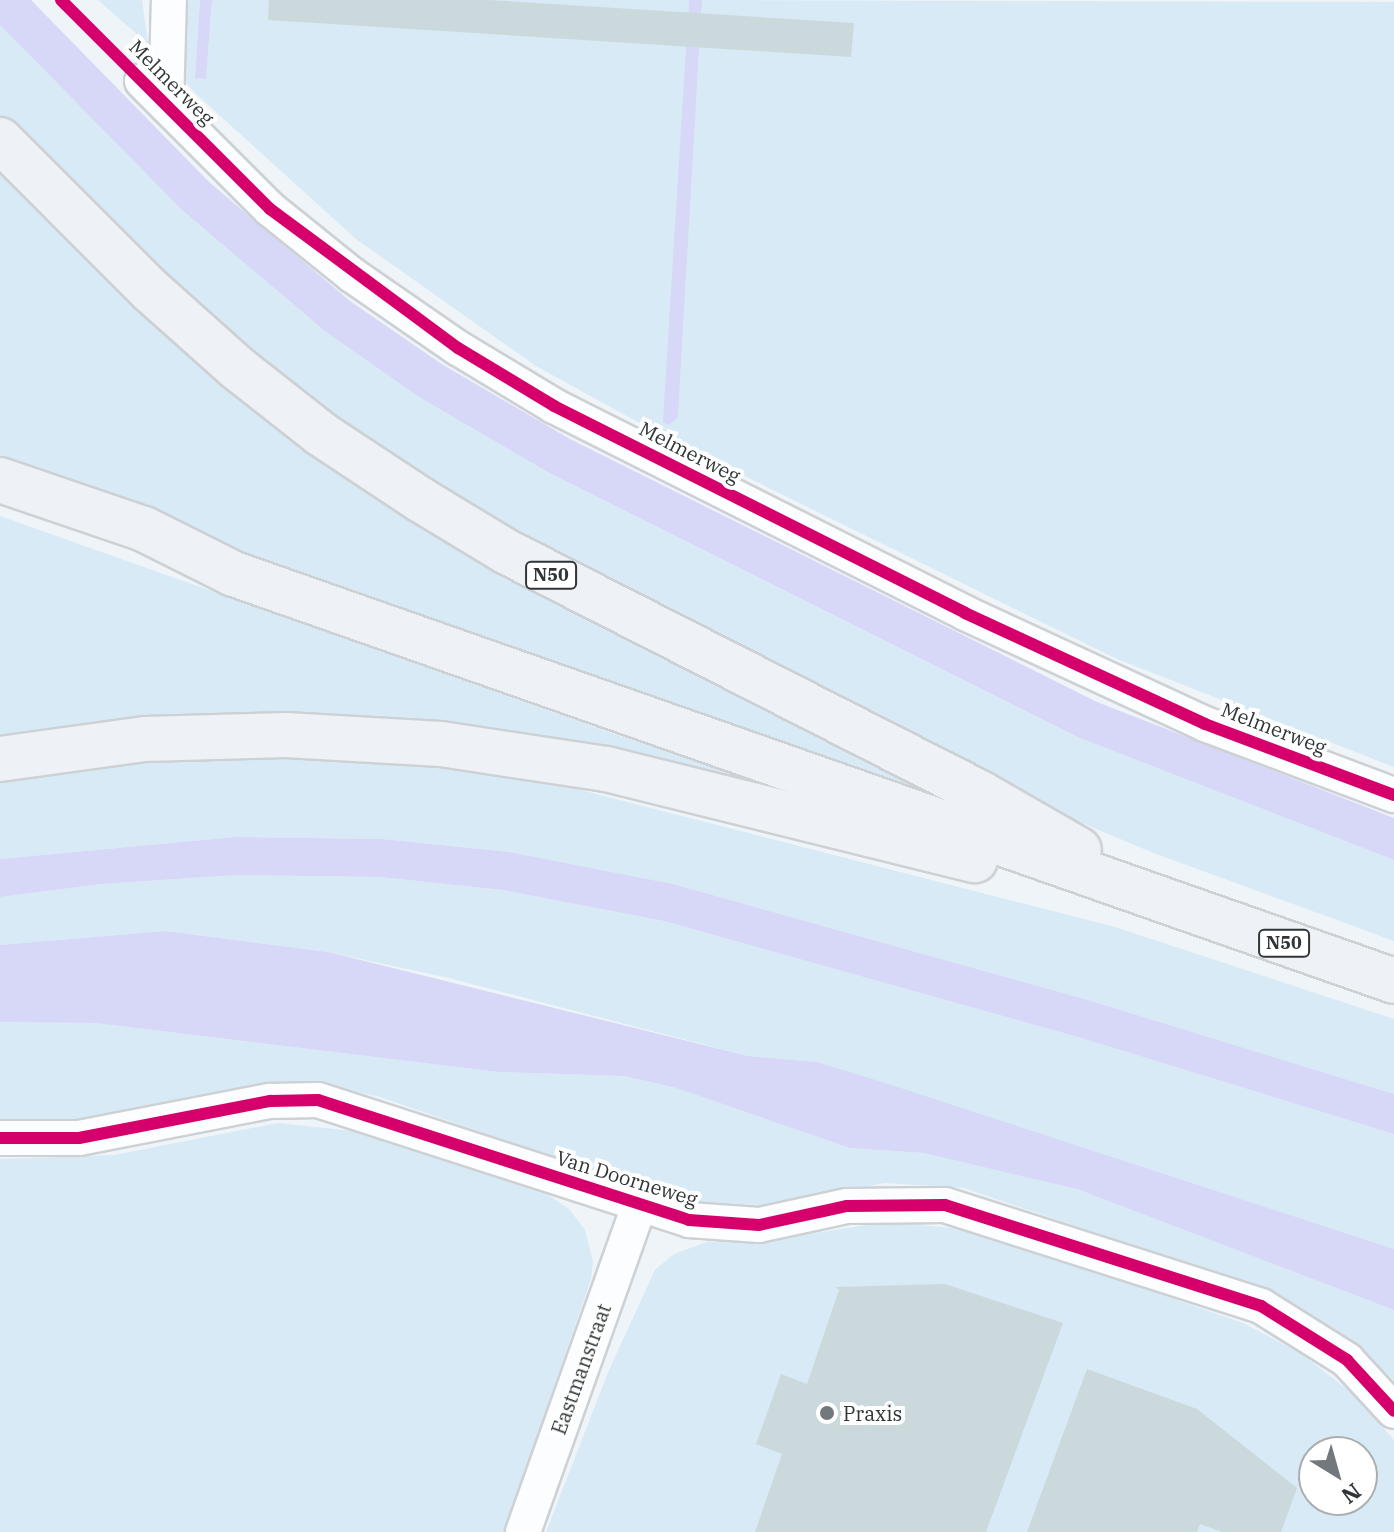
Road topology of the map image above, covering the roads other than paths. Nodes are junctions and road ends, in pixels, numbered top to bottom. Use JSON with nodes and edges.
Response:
{"nodes":[{"id":1,"x":169,"y":0,"type":"edge"},
{"id":2,"x":142,"y":81,"type":"dead end"},
{"id":3,"x":166,"y":105,"type":"junction"},
{"id":4,"x":0,"y":140,"type":"edge"},
{"id":5,"x":0,"y":480,"type":"edge"},
{"id":6,"x":0,"y":506,"type":"edge"},
{"id":7,"x":234,"y":574,"type":"junction"},
{"id":8,"x":0,"y":759,"type":"edge"},
{"id":9,"x":1394,"y":795,"type":"edge"},
{"id":10,"x":1174,"y":905,"type":"junction"},
{"id":11,"x":1394,"y":981,"type":"edge"},
{"id":12,"x":0,"y":1138,"type":"edge"},
{"id":13,"x":639,"y":1206,"type":"junction"},
{"id":14,"x":1394,"y":1411,"type":"edge"},
{"id":15,"x":523,"y":1532,"type":"edge"}],
"edges":[{"from":1,"to":3,"type":"street"},
{"from":2,"to":3,"type":"street","name":"Melmerweg"},
{"from":3,"to":9,"type":"street","name":"Melmerweg"},
{"from":4,"to":10,"type":"highway","number":"N50"},
{"from":5,"to":7,"type":"highway","number":"N50"},
{"from":6,"to":7,"type":"highway","number":"N50"},
{"from":7,"to":10,"type":"highway","number":"N50"},
{"from":8,"to":10,"type":"highway","number":"N50"},
{"from":10,"to":11,"type":"highway","number":"N50"},
{"from":12,"to":13,"type":"street","name":"Van Doorneweg"},
{"from":13,"to":14,"type":"street","name":"Van Doorneweg"},
{"from":13,"to":15,"type":"street","name":"Eastmanstraat"}]}
